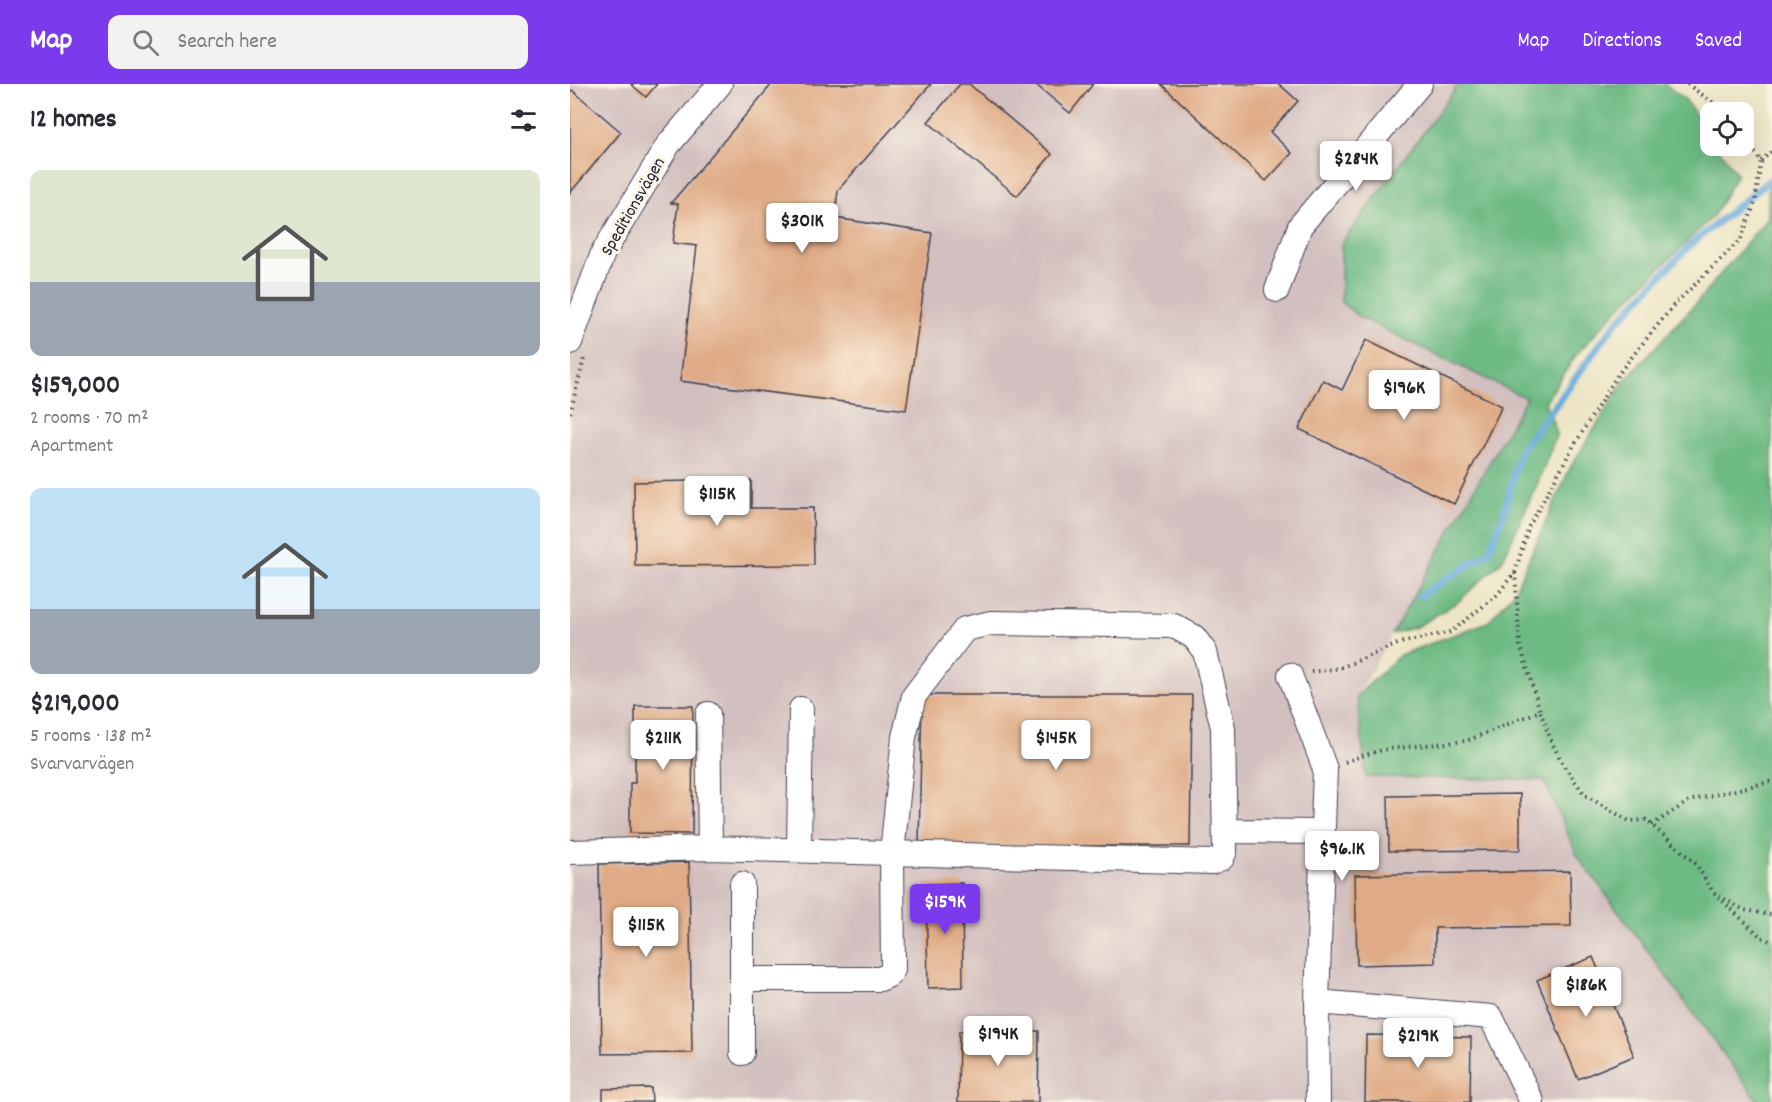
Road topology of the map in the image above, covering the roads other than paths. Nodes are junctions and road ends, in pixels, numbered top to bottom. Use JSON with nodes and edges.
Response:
{"nodes":[{"id":1,"x":720,"y":84,"type":"edge"},
{"id":2,"x":1420,"y":84,"type":"edge"},
{"id":3,"x":1276,"y":290,"type":"dead end"},
{"id":4,"x":578,"y":347,"type":"edge"},
{"id":5,"x":1290,"y":675,"type":"road end"},
{"id":6,"x":801,"y":709,"type":"dead end"},
{"id":7,"x":708,"y":714,"type":"dead end"},
{"id":8,"x":1225,"y":831,"type":"junction"},
{"id":9,"x":1322,"y":832,"type":"junction"},
{"id":10,"x":710,"y":848,"type":"junction"},
{"id":11,"x":799,"y":850,"type":"junction"},
{"id":12,"x":570,"y":852,"type":"edge"},
{"id":13,"x":892,"y":853,"type":"junction"},
{"id":14,"x":742,"y":884,"type":"dead end"},
{"id":15,"x":742,"y":979,"type":"junction"},
{"id":16,"x":1317,"y":1002,"type":"junction"},
{"id":17,"x":742,"y":1053,"type":"dead end"},
{"id":18,"x":1318,"y":1102,"type":"edge"},
{"id":19,"x":1532,"y":1102,"type":"edge"}],
"edges":[{"from":1,"to":4,"type":"street","name":"Speditionsvägen"},
{"from":2,"to":3,"type":"street"},
{"from":5,"to":9,"type":"street"},
{"from":6,"to":11,"type":"street"},
{"from":7,"to":10,"type":"street"},
{"from":8,"to":9,"type":"street"},
{"from":8,"to":13,"type":"street"},
{"from":8,"to":13,"type":"street"},
{"from":9,"to":16,"type":"street"},
{"from":10,"to":11,"type":"street"},
{"from":10,"to":12,"type":"street"},
{"from":11,"to":13,"type":"street"},
{"from":13,"to":15,"type":"street"},
{"from":14,"to":15,"type":"street"},
{"from":15,"to":17,"type":"street"},
{"from":16,"to":18,"type":"street"},
{"from":16,"to":19,"type":"street"}]}
